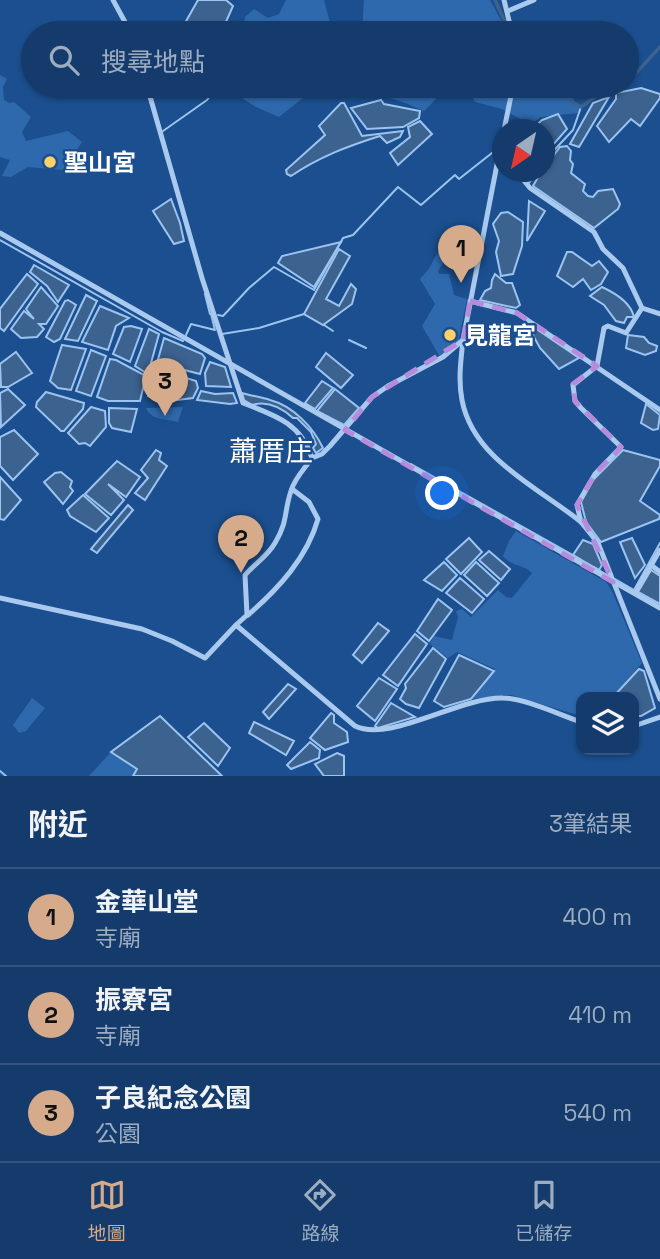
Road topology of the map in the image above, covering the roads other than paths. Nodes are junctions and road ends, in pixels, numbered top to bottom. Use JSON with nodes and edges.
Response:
{"nodes":[{"id":1,"x":113,"y":0,"type":"edge"},
{"id":2,"x":504,"y":0,"type":"edge"},
{"id":3,"x":534,"y":0,"type":"edge"},
{"id":4,"x":508,"y":11,"type":"junction"},
{"id":5,"x":124,"y":21,"type":"edge"},
{"id":6,"x":510,"y":21,"type":"edge"},
{"id":7,"x":151,"y":98,"type":"edge"},
{"id":8,"x":511,"y":98,"type":"edge"},
{"id":9,"x":506,"y":119,"type":"edge"},
{"id":10,"x":495,"y":182,"type":"edge"},
{"id":11,"x":525,"y":182,"type":"edge"},
{"id":12,"x":0,"y":233,"type":"edge"},
{"id":13,"x":470,"y":301,"type":"junction"},
{"id":14,"x":642,"y":308,"type":"junction"},
{"id":15,"x":660,"y":314,"type":"edge"},
{"id":16,"x":463,"y":340,"type":"junction"},
{"id":17,"x":229,"y":363,"type":"junction"},
{"id":18,"x":597,"y":366,"type":"junction"},
{"id":19,"x":660,"y":410,"type":"edge"},
{"id":20,"x":345,"y":430,"type":"junction"},
{"id":21,"x":312,"y":458,"type":"junction"},
{"id":22,"x":292,"y":489,"type":"junction"},
{"id":23,"x":581,"y":522,"type":"junction"},
{"id":24,"x":660,"y":550,"type":"edge"},
{"id":25,"x":651,"y":565,"type":"junction"},
{"id":26,"x":660,"y":572,"type":"edge"},
{"id":27,"x":613,"y":582,"type":"junction"},
{"id":28,"x":635,"y":593,"type":"junction"},
{"id":29,"x":0,"y":598,"type":"edge"},
{"id":30,"x":660,"y":608,"type":"edge"},
{"id":31,"x":247,"y":615,"type":"junction"},
{"id":32,"x":236,"y":625,"type":"junction"},
{"id":33,"x":660,"y":699,"type":"edge"},
{"id":34,"x":660,"y":717,"type":"edge"},
{"id":35,"x":576,"y":720,"type":"edge"},
{"id":36,"x":639,"y":724,"type":"edge"}],
"edges":[{"from":1,"to":5,"type":"street"},
{"from":2,"to":4,"type":"street"},
{"from":3,"to":4,"type":"street"},
{"from":4,"to":6,"type":"street"},
{"from":7,"to":17,"type":"street"},
{"from":8,"to":9,"type":"street"},
{"from":10,"to":13,"type":"street"},
{"from":11,"to":14,"type":"street"},
{"from":12,"to":17,"type":"street"},
{"from":13,"to":16,"type":"street"},
{"from":13,"to":18,"type":"street"},
{"from":14,"to":15,"type":"street"},
{"from":14,"to":18,"type":"street"},
{"from":16,"to":20,"type":"street"},
{"from":16,"to":23,"type":"street"},
{"from":17,"to":20,"type":"street"},
{"from":17,"to":21,"type":"street"},
{"from":18,"to":19,"type":"street"},
{"from":18,"to":23,"type":"street"},
{"from":20,"to":21,"type":"street"},
{"from":20,"to":27,"type":"street"},
{"from":21,"to":22,"type":"street"},
{"from":22,"to":31,"type":"street"},
{"from":22,"to":31,"type":"street"},
{"from":23,"to":27,"type":"street"},
{"from":24,"to":25,"type":"street"},
{"from":25,"to":26,"type":"street"},
{"from":25,"to":28,"type":"street"},
{"from":27,"to":28,"type":"street"},
{"from":27,"to":33,"type":"street"},
{"from":28,"to":30,"type":"street"},
{"from":29,"to":32,"type":"street"},
{"from":31,"to":32,"type":"street"},
{"from":32,"to":35,"type":"street"},
{"from":34,"to":36,"type":"street"}]}
